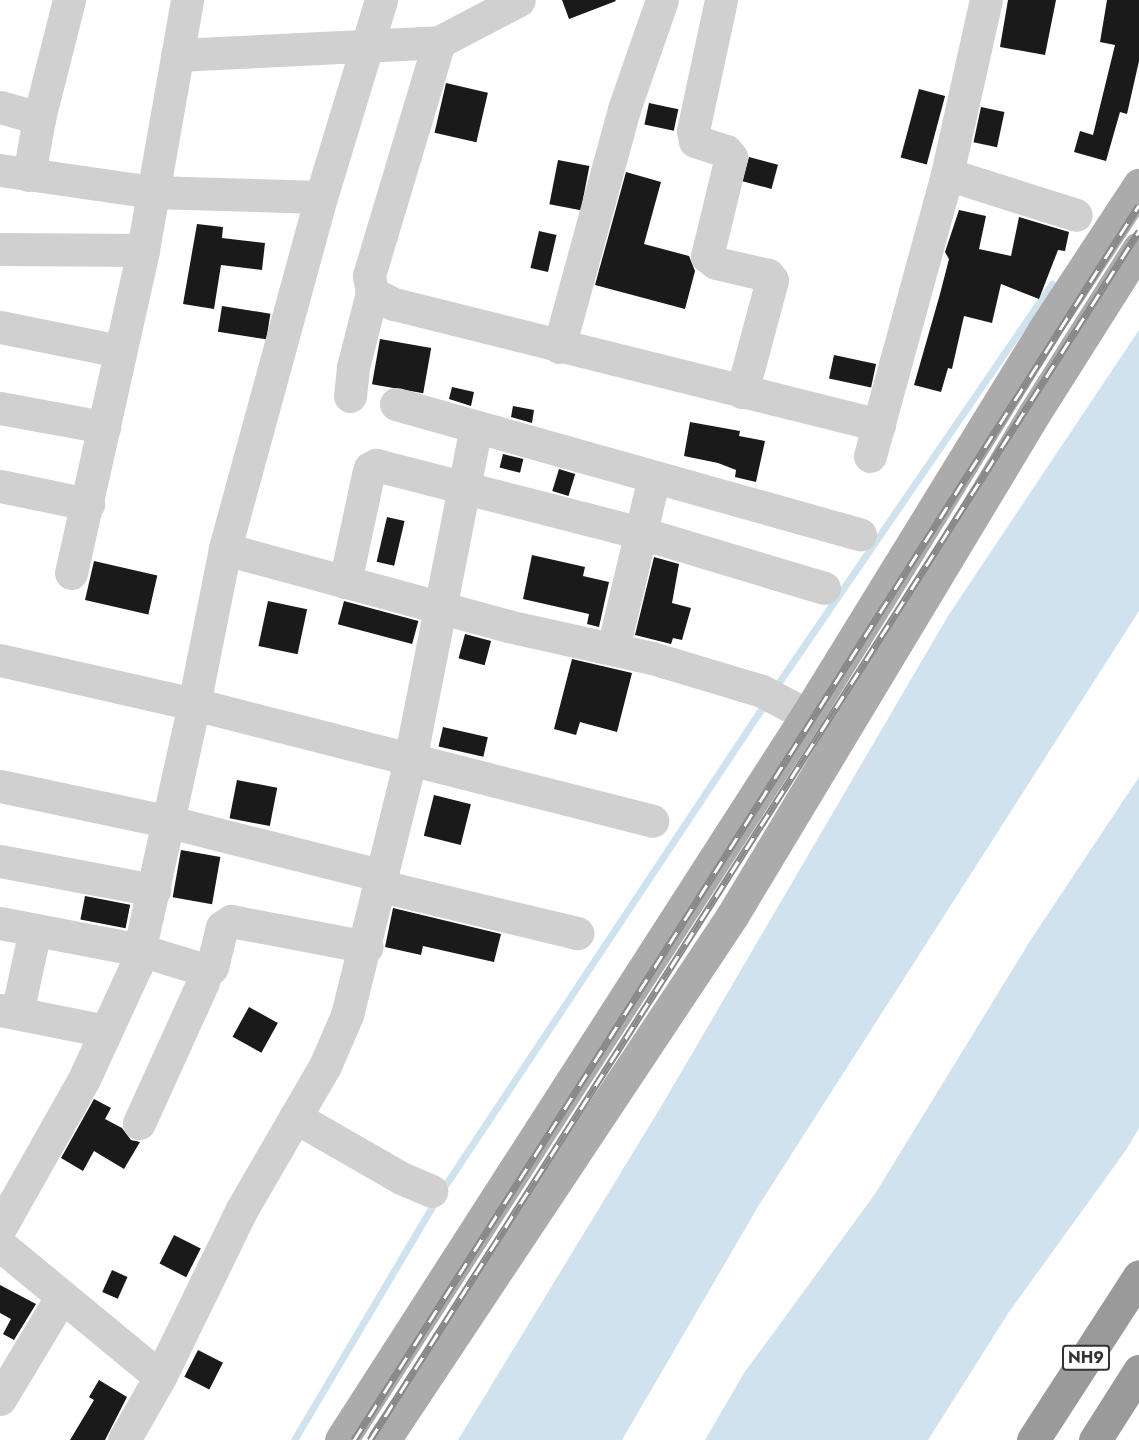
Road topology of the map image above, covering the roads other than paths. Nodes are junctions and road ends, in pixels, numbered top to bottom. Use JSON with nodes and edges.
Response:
{"nodes":[{"id":1,"x":69,"y":0,"type":"edge"},
{"id":2,"x":188,"y":0,"type":"edge"},
{"id":3,"x":381,"y":0,"type":"edge"},
{"id":4,"x":519,"y":0,"type":"edge"},
{"id":5,"x":662,"y":0,"type":"edge"},
{"id":6,"x":721,"y":0,"type":"edge"},
{"id":7,"x":986,"y":0,"type":"edge"},
{"id":8,"x":439,"y":42,"type":"junction"},
{"id":9,"x":369,"y":48,"type":"junction"},
{"id":10,"x":177,"y":55,"type":"junction"},
{"id":11,"x":0,"y":107,"type":"edge"},
{"id":12,"x":39,"y":118,"type":"junction"},
{"id":13,"x":15,"y":172,"type":"edge"},
{"id":14,"x":947,"y":174,"type":"junction"},
{"id":15,"x":1139,"y":185,"type":"edge"},
{"id":16,"x":152,"y":192,"type":"junction"},
{"id":17,"x":321,"y":196,"type":"junction"},
{"id":18,"x":1076,"y":215,"type":"dead end"},
{"id":19,"x":1139,"y":248,"type":"edge"},
{"id":20,"x":0,"y":249,"type":"edge"},
{"id":21,"x":143,"y":250,"type":"junction"},
{"id":22,"x":372,"y":293,"type":"junction"},
{"id":23,"x":0,"y":327,"type":"edge"},
{"id":24,"x":559,"y":347,"type":"junction"},
{"id":25,"x":119,"y":351,"type":"junction"},
{"id":26,"x":741,"y":392,"type":"junction"},
{"id":27,"x":350,"y":396,"type":"dead end"},
{"id":28,"x":396,"y":404,"type":"dead end"},
{"id":29,"x":0,"y":408,"type":"edge"},
{"id":30,"x":476,"y":426,"type":"junction"},
{"id":31,"x":104,"y":427,"type":"junction"},
{"id":32,"x":654,"y":477,"type":"junction"},
{"id":33,"x":0,"y":486,"type":"edge"},
{"id":34,"x":465,"y":488,"type":"junction"},
{"id":35,"x":88,"y":504,"type":"junction"},
{"id":36,"x":641,"y":533,"type":"junction"},
{"id":37,"x":860,"y":534,"type":"dead end"},
{"id":38,"x":225,"y":549,"type":"junction"},
{"id":39,"x":71,"y":573,"type":"dead end"},
{"id":40,"x":345,"y":582,"type":"junction"},
{"id":41,"x":824,"y":588,"type":"dead end"},
{"id":42,"x":440,"y":608,"type":"junction"},
{"id":43,"x":613,"y":648,"type":"junction"},
{"id":44,"x":0,"y":660,"type":"edge"},
{"id":45,"x":783,"y":702,"type":"junction"},
{"id":46,"x":194,"y":704,"type":"junction"},
{"id":47,"x":410,"y":760,"type":"junction"},
{"id":48,"x":0,"y":786,"type":"edge"},
{"id":49,"x":166,"y":821,"type":"junction"},
{"id":50,"x":652,"y":821,"type":"dead end"},
{"id":51,"x":0,"y":861,"type":"edge"},
{"id":52,"x":382,"y":881,"type":"junction"},
{"id":53,"x":154,"y":890,"type":"junction"},
{"id":54,"x":0,"y":923,"type":"edge"},
{"id":55,"x":35,"y":930,"type":"junction"},
{"id":56,"x":577,"y":933,"type":"dead end"},
{"id":57,"x":367,"y":947,"type":"junction"},
{"id":58,"x":141,"y":950,"type":"junction"},
{"id":59,"x":204,"y":975,"type":"junction"},
{"id":60,"x":9,"y":1011,"type":"edge"},
{"id":61,"x":106,"y":1031,"type":"junction"},
{"id":62,"x":295,"y":1117,"type":"junction"},
{"id":63,"x":139,"y":1123,"type":"dead end"},
{"id":64,"x":431,"y":1191,"type":"dead end"},
{"id":65,"x":0,"y":1228,"type":"edge"},
{"id":66,"x":0,"y":1245,"type":"edge"},
{"id":67,"x":1139,"y":1276,"type":"edge"},
{"id":68,"x":62,"y":1296,"type":"junction"},
{"id":69,"x":1139,"y":1371,"type":"edge"},
{"id":70,"x":160,"y":1377,"type":"junction"},
{"id":71,"x":0,"y":1399,"type":"edge"},
{"id":72,"x":1139,"y":1413,"type":"edge"},
{"id":73,"x":124,"y":1440,"type":"edge"},
{"id":74,"x":341,"y":1440,"type":"edge"},
{"id":75,"x":384,"y":1440,"type":"edge"},
{"id":76,"x":1033,"y":1440,"type":"edge"},
{"id":77,"x":1095,"y":1440,"type":"edge"},
{"id":78,"x":1121,"y":1440,"type":"edge"}],
"edges":[{"from":1,"to":12,"type":"street"},
{"from":2,"to":10,"type":"street"},
{"from":3,"to":9,"type":"street"},
{"from":4,"to":8,"type":"street"},
{"from":5,"to":24,"type":"street"},
{"from":6,"to":26,"type":"street"},
{"from":7,"to":14,"type":"street"},
{"from":8,"to":9,"type":"street"},
{"from":8,"to":22,"type":"street"},
{"from":9,"to":10,"type":"street"},
{"from":9,"to":17,"type":"street"},
{"from":10,"to":16,"type":"street"},
{"from":11,"to":12,"type":"street"},
{"from":12,"to":13,"type":"street"},
{"from":13,"to":16,"type":"street"},
{"from":14,"to":18,"type":"street"},
{"from":14,"to":26,"type":"street"},
{"from":15,"to":45,"type":"main road"},
{"from":16,"to":17,"type":"street"},
{"from":16,"to":21,"type":"street"},
{"from":17,"to":38,"type":"street"},
{"from":19,"to":75,"type":"main road"},
{"from":20,"to":21,"type":"street"},
{"from":21,"to":25,"type":"street"},
{"from":22,"to":24,"type":"street"},
{"from":22,"to":27,"type":"street"},
{"from":23,"to":25,"type":"street"},
{"from":24,"to":26,"type":"street"},
{"from":25,"to":31,"type":"street"},
{"from":28,"to":30,"type":"street"},
{"from":29,"to":31,"type":"street"},
{"from":30,"to":32,"type":"street"},
{"from":30,"to":34,"type":"street"},
{"from":31,"to":35,"type":"street"},
{"from":32,"to":36,"type":"street"},
{"from":32,"to":37,"type":"street"},
{"from":33,"to":35,"type":"street"},
{"from":34,"to":36,"type":"street"},
{"from":34,"to":40,"type":"street"},
{"from":34,"to":42,"type":"street"},
{"from":35,"to":39,"type":"street"},
{"from":36,"to":41,"type":"street"},
{"from":36,"to":43,"type":"street"},
{"from":38,"to":40,"type":"street"},
{"from":38,"to":46,"type":"street"},
{"from":40,"to":42,"type":"street"},
{"from":42,"to":43,"type":"street"},
{"from":42,"to":47,"type":"street"},
{"from":43,"to":45,"type":"street"},
{"from":44,"to":46,"type":"street"},
{"from":45,"to":74,"type":"main road"},
{"from":46,"to":47,"type":"street"},
{"from":46,"to":49,"type":"street"},
{"from":47,"to":50,"type":"street"},
{"from":47,"to":52,"type":"street"},
{"from":48,"to":49,"type":"street"},
{"from":49,"to":52,"type":"street"},
{"from":49,"to":53,"type":"street"},
{"from":51,"to":53,"type":"street"},
{"from":52,"to":56,"type":"street"},
{"from":52,"to":57,"type":"street"},
{"from":53,"to":58,"type":"street"},
{"from":54,"to":55,"type":"street"},
{"from":55,"to":58,"type":"street"},
{"from":55,"to":60,"type":"street"},
{"from":57,"to":59,"type":"street"},
{"from":57,"to":62,"type":"street"},
{"from":58,"to":59,"type":"street"},
{"from":58,"to":61,"type":"street"},
{"from":59,"to":63,"type":"street"},
{"from":60,"to":61,"type":"street"},
{"from":61,"to":65,"type":"street"},
{"from":62,"to":64,"type":"street"},
{"from":62,"to":70,"type":"street"},
{"from":66,"to":68,"type":"street"},
{"from":67,"to":76,"type":"highway","number":"NH9"},
{"from":68,"to":70,"type":"street"},
{"from":68,"to":71,"type":"street"},
{"from":69,"to":77,"type":"highway"},
{"from":70,"to":73,"type":"street"},
{"from":72,"to":78,"type":"highway"}]}
